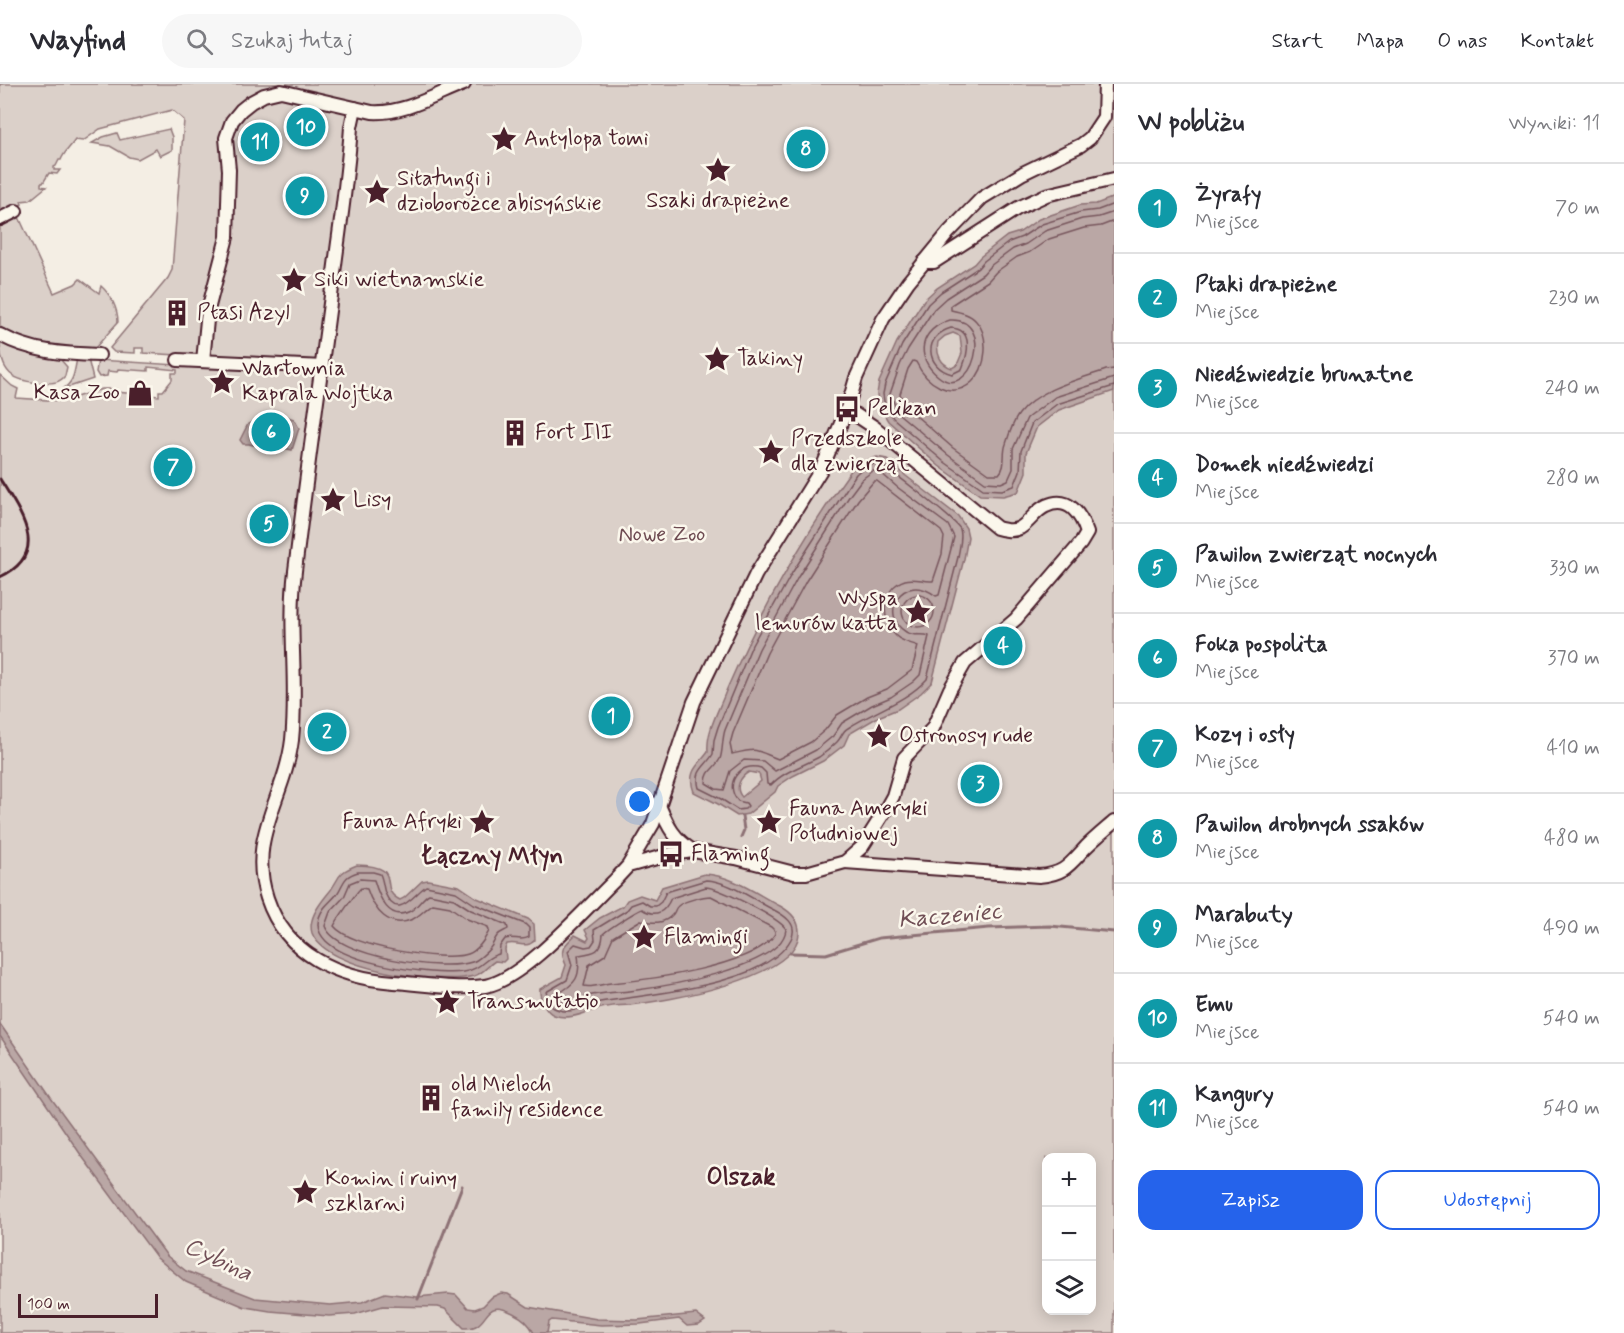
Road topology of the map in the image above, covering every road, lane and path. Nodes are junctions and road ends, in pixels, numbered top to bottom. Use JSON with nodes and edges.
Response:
{"nodes":[{"id":1,"x":464,"y":84,"type":"edge"},
{"id":2,"x":1105,"y":84,"type":"edge"},
{"id":3,"x":355,"y":108,"type":"junction"},
{"id":4,"x":1114,"y":179,"type":"edge"},
{"id":5,"x":16,"y":211,"type":"dead end"},
{"id":6,"x":0,"y":219,"type":"edge"},
{"id":7,"x":924,"y":262,"type":"junction"},
{"id":8,"x":0,"y":335,"type":"edge"},
{"id":9,"x":99,"y":355,"type":"dead end"},
{"id":10,"x":178,"y":360,"type":"dead end"},
{"id":11,"x":203,"y":361,"type":"junction"},
{"id":12,"x":322,"y":367,"type":"junction"},
{"id":13,"x":847,"y":409,"type":"junction"},
{"id":14,"x":658,"y":803,"type":"junction"},
{"id":15,"x":1114,"y":822,"type":"edge"},
{"id":16,"x":693,"y":851,"type":"junction"},
{"id":17,"x":845,"y":862,"type":"junction"},
{"id":18,"x":628,"y":866,"type":"junction"}],
"edges":[{"from":1,"to":3,"type":"street"},
{"from":2,"to":7,"type":"street"},
{"from":3,"to":11,"type":"street"},
{"from":3,"to":12,"type":"street"},
{"from":4,"to":7,"type":"street"},
{"from":5,"to":6,"type":"street"},
{"from":7,"to":13,"type":"street"},
{"from":8,"to":9,"type":"street"},
{"from":10,"to":11,"type":"street"},
{"from":11,"to":12,"type":"street"},
{"from":12,"to":18,"type":"street"},
{"from":13,"to":14,"type":"street"},
{"from":13,"to":17,"type":"street"},
{"from":14,"to":16,"type":"street"},
{"from":14,"to":18,"type":"street"},
{"from":15,"to":17,"type":"street"},
{"from":16,"to":17,"type":"street"},
{"from":16,"to":18,"type":"street"}]}
